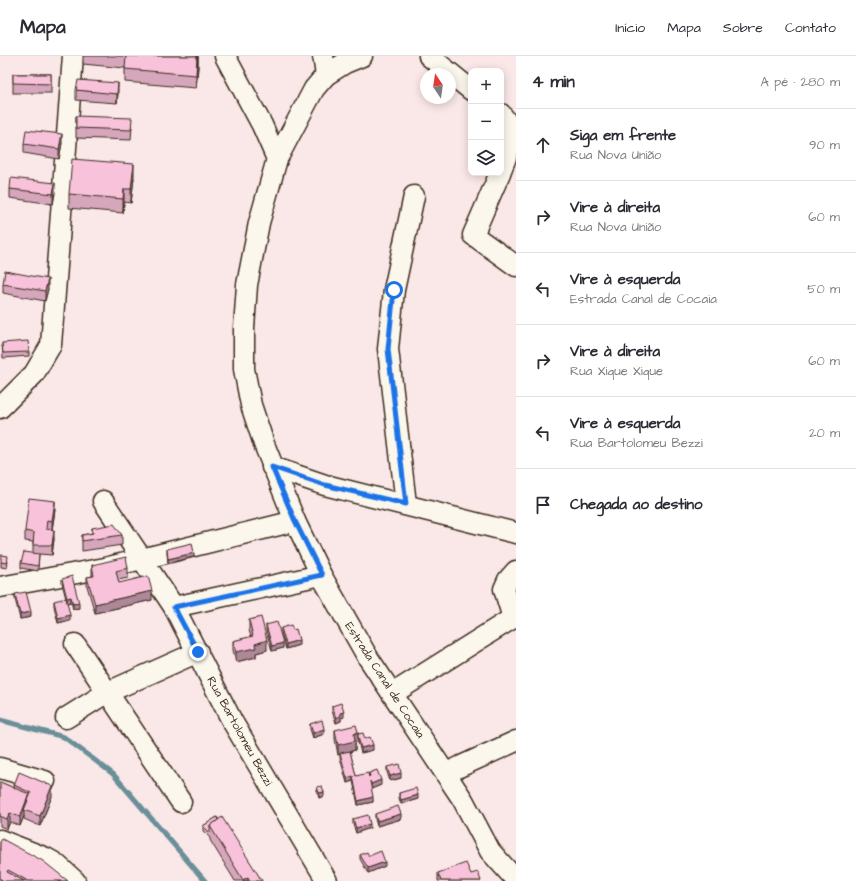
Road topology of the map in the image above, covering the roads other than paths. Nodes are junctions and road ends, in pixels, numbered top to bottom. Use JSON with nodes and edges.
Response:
{"nodes":[{"id":1,"x":73,"y":56,"type":"edge"},
{"id":2,"x":225,"y":56,"type":"edge"},
{"id":3,"x":362,"y":56,"type":"edge"},
{"id":4,"x":429,"y":56,"type":"edge"},
{"id":5,"x":324,"y":65,"type":"edge"},
{"id":6,"x":468,"y":88,"type":"edge"},
{"id":7,"x":504,"y":118,"type":"edge"},
{"id":8,"x":277,"y":158,"type":"junction"},
{"id":9,"x":508,"y":161,"type":"edge"},
{"id":10,"x":499,"y":176,"type":"edge"},
{"id":11,"x":414,"y":196,"type":"dead end"},
{"id":12,"x":516,"y":266,"type":"edge"},
{"id":13,"x":0,"y":408,"type":"edge"},
{"id":14,"x":272,"y":467,"type":"junction"},
{"id":15,"x":103,"y":501,"type":"dead end"},
{"id":16,"x":406,"y":504,"type":"junction"},
{"id":17,"x":295,"y":521,"type":"junction"},
{"id":18,"x":516,"y":533,"type":"edge"},
{"id":19,"x":140,"y":559,"type":"junction"},
{"id":20,"x":516,"y":571,"type":"edge"},
{"id":21,"x":322,"y":575,"type":"junction"},
{"id":22,"x":0,"y":587,"type":"edge"},
{"id":23,"x":174,"y":607,"type":"junction"},
{"id":24,"x":514,"y":620,"type":"edge"},
{"id":25,"x":75,"y":644,"type":"dead end"},
{"id":26,"x":198,"y":652,"type":"junction"},
{"id":27,"x":106,"y":693,"type":"junction"},
{"id":28,"x":392,"y":694,"type":"junction"},
{"id":29,"x":66,"y":718,"type":"dead end"},
{"id":30,"x":516,"y":740,"type":"edge"},
{"id":31,"x":0,"y":768,"type":"edge"},
{"id":32,"x":446,"y":773,"type":"junction"},
{"id":33,"x":45,"y":781,"type":"edge"},
{"id":34,"x":180,"y":802,"type":"dead end"},
{"id":35,"x":1,"y":842,"type":"edge"},
{"id":36,"x":490,"y":851,"type":"junction"},
{"id":37,"x":516,"y":880,"type":"edge"},
{"id":38,"x":75,"y":881,"type":"edge"},
{"id":39,"x":327,"y":881,"type":"edge"},
{"id":40,"x":499,"y":881,"type":"edge"}],
"edges":[{"from":1,"to":13,"type":"street"},
{"from":2,"to":8,"type":"street"},
{"from":3,"to":5,"type":"street","name":"Estrada Canal de Cocaia"},
{"from":4,"to":6,"type":"street"},
{"from":5,"to":8,"type":"street","name":"Estrada Canal de Cocaia"},
{"from":7,"to":9,"type":"street"},
{"from":8,"to":14,"type":"street","name":"Estrada Canal de Cocaia"},
{"from":10,"to":12,"type":"street"},
{"from":11,"to":16,"type":"street"},
{"from":14,"to":16,"type":"street"},
{"from":14,"to":17,"type":"street","name":"Estrada Canal de Cocaia"},
{"from":15,"to":19,"type":"street","name":"Rua Bartolomeu Bezzi"},
{"from":16,"to":18,"type":"street"},
{"from":17,"to":19,"type":"street"},
{"from":17,"to":21,"type":"street","name":"Estrada Canal de Cocaia"},
{"from":19,"to":22,"type":"street"},
{"from":19,"to":23,"type":"street","name":"Rua Bartolomeu Bezzi"},
{"from":20,"to":24,"type":"street"},
{"from":21,"to":23,"type":"street"},
{"from":21,"to":28,"type":"street","name":"Estrada Canal de Cocaia"},
{"from":23,"to":26,"type":"street","name":"Rua Bartolomeu Bezzi"},
{"from":24,"to":28,"type":"street"},
{"from":25,"to":27,"type":"street"},
{"from":26,"to":27,"type":"street"},
{"from":26,"to":39,"type":"street","name":"Rua Bartolomeu Bezzi"},
{"from":27,"to":29,"type":"street"},
{"from":27,"to":34,"type":"street"},
{"from":28,"to":32,"type":"street","name":"Estrada Canal de Cocaia"},
{"from":30,"to":32,"type":"street"},
{"from":31,"to":33,"type":"street"},
{"from":32,"to":36,"type":"street","name":"Estrada Canal de Cocaia"},
{"from":35,"to":38,"type":"street"},
{"from":36,"to":37,"type":"street","name":"Estrada Canal de Cocaia"},
{"from":36,"to":40,"type":"street"}]}
